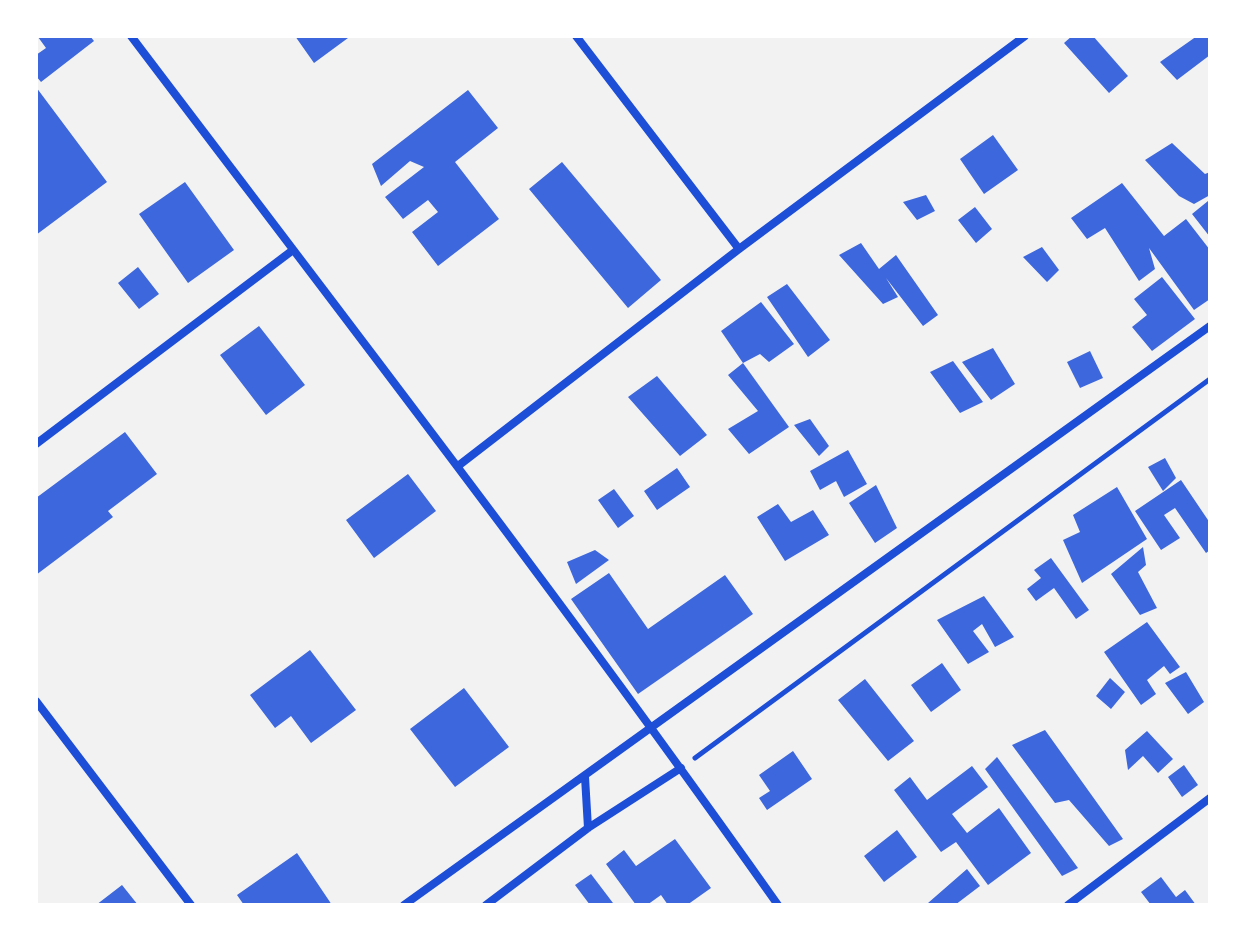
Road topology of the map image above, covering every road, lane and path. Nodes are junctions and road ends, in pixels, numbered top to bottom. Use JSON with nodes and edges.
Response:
{"nodes":[{"id":1,"x":131,"y":36,"type":"edge"},
{"id":2,"x":576,"y":36,"type":"edge"},
{"id":3,"x":1006,"y":36,"type":"edge"},
{"id":4,"x":1025,"y":36,"type":"edge"},
{"id":5,"x":1012,"y":45,"type":"junction"},
{"id":6,"x":739,"y":249,"type":"junction"},
{"id":7,"x":293,"y":250,"type":"junction"},
{"id":8,"x":1210,"y":326,"type":"edge"},
{"id":9,"x":1210,"y":379,"type":"edge"},
{"id":10,"x":36,"y":444,"type":"edge"},
{"id":11,"x":458,"y":466,"type":"junction"},
{"id":12,"x":36,"y":701,"type":"edge"},
{"id":13,"x":653,"y":728,"type":"junction"},
{"id":14,"x":681,"y":768,"type":"junction"},
{"id":15,"x":585,"y":777,"type":"junction"},
{"id":16,"x":1210,"y":798,"type":"edge"},
{"id":17,"x":588,"y":828,"type":"junction"},
{"id":18,"x":191,"y":905,"type":"edge"},
{"id":19,"x":404,"y":905,"type":"edge"},
{"id":20,"x":486,"y":905,"type":"edge"},
{"id":21,"x":778,"y":905,"type":"edge"},
{"id":22,"x":1068,"y":905,"type":"edge"}],
"edges":[{"from":1,"to":7,"type":"street"},
{"from":2,"to":6,"type":"street"},
{"from":3,"to":5,"type":"street"},
{"from":4,"to":5,"type":"street"},
{"from":5,"to":6,"type":"street"},
{"from":6,"to":11,"type":"street"},
{"from":7,"to":10,"type":"street"},
{"from":7,"to":11,"type":"street"},
{"from":8,"to":13,"type":"street"},
{"from":9,"to":14,"type":"path"},
{"from":11,"to":13,"type":"street"},
{"from":12,"to":18,"type":"street"},
{"from":13,"to":14,"type":"street"},
{"from":13,"to":15,"type":"street"},
{"from":14,"to":17,"type":"street"},
{"from":14,"to":21,"type":"street"},
{"from":15,"to":17,"type":"street"},
{"from":15,"to":19,"type":"street"},
{"from":16,"to":22,"type":"street"},
{"from":17,"to":20,"type":"street"}]}
